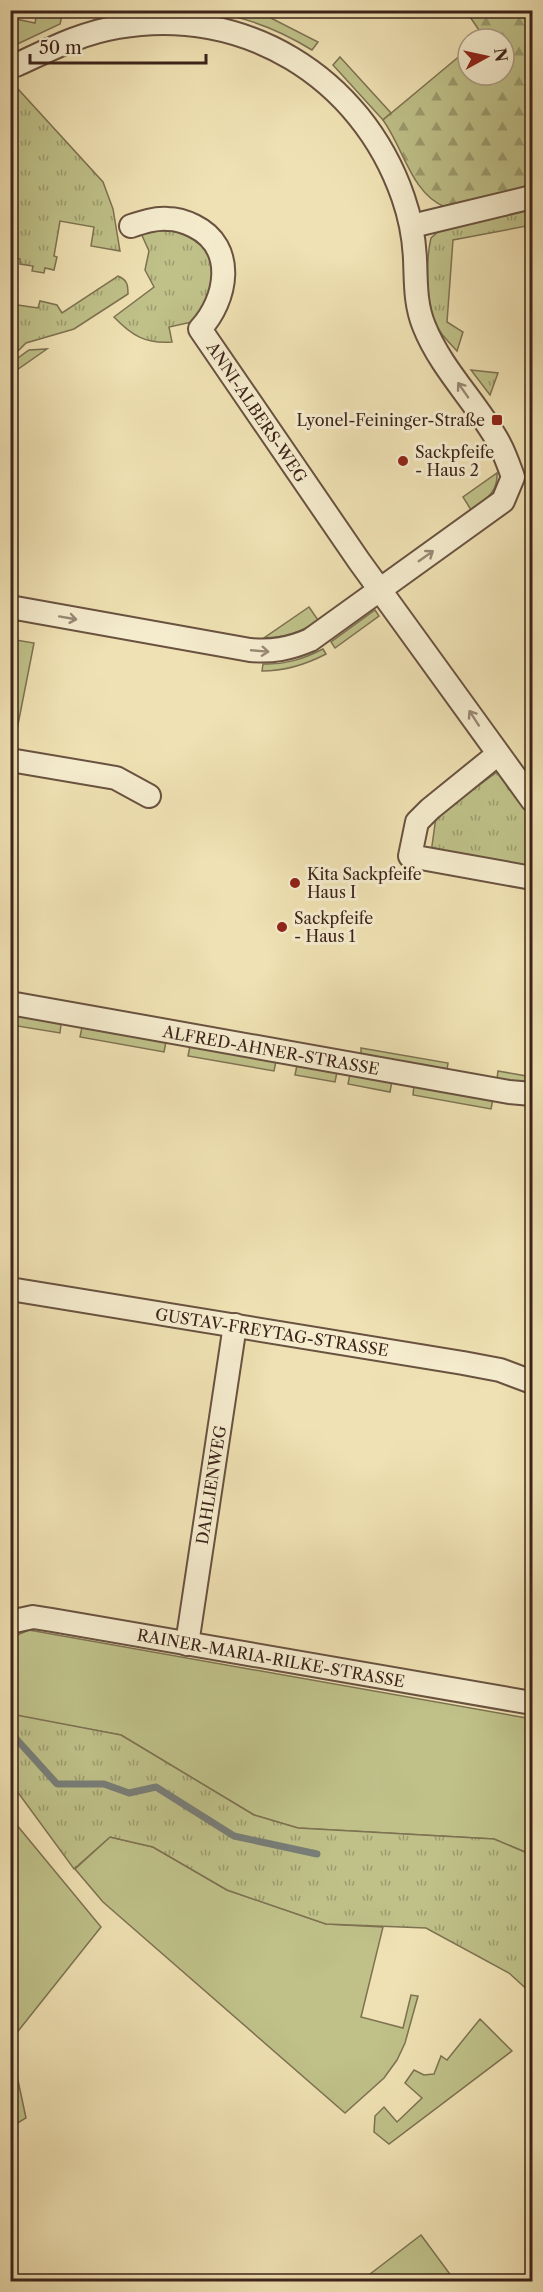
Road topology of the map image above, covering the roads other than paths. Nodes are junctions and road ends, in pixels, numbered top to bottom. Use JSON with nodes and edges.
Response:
{"nodes":[{"id":1,"x":10,"y":66,"type":"edge"},
{"id":2,"x":532,"y":197,"type":"edge"},
{"id":3,"x":131,"y":226,"type":"dead end"},
{"id":4,"x":412,"y":226,"type":"junction"},
{"id":5,"x":523,"y":479,"type":"edge"},
{"id":6,"x":380,"y":589,"type":"junction"},
{"id":7,"x":10,"y":607,"type":"edge"},
{"id":8,"x":498,"y":754,"type":"junction"},
{"id":9,"x":10,"y":760,"type":"edge"},
{"id":10,"x":149,"y":796,"type":"dead end"},
{"id":11,"x":532,"y":800,"type":"edge"},
{"id":12,"x":532,"y":878,"type":"edge"},
{"id":13,"x":10,"y":1003,"type":"edge"},
{"id":14,"x":532,"y":1094,"type":"edge"},
{"id":15,"x":10,"y":1289,"type":"edge"},
{"id":16,"x":235,"y":1325,"type":"junction"},
{"id":17,"x":532,"y":1382,"type":"edge"},
{"id":18,"x":10,"y":1622,"type":"edge"},
{"id":19,"x":187,"y":1644,"type":"junction"},
{"id":20,"x":532,"y":1703,"type":"edge"}],
"edges":[{"from":1,"to":4,"type":"street"},
{"from":2,"to":4,"type":"street"},
{"from":3,"to":6,"type":"street","name":"ANNI-ALBERS-WEG"},
{"from":5,"to":4,"type":"street","one_way":true},
{"from":6,"to":5,"type":"street","one_way":true},
{"from":7,"to":6,"type":"street","one_way":true},
{"from":8,"to":6,"type":"street","one_way":true},
{"from":8,"to":11,"type":"street"},
{"from":8,"to":12,"type":"street"},
{"from":9,"to":10,"type":"street"},
{"from":13,"to":14,"type":"street","name":"ALFRED-AHNER-STRASSE"},
{"from":15,"to":16,"type":"street","name":"GUSTAV-FREYTAG-STRASSE"},
{"from":16,"to":17,"type":"street","name":"GUSTAV-FREYTAG-STRASSE"},
{"from":16,"to":19,"type":"street","name":"DAHLIENWEG"},
{"from":18,"to":19,"type":"street","name":"RAINER-MARIA-RILKE-STRASSE"},
{"from":19,"to":20,"type":"street","name":"RAINER-MARIA-RILKE-STRASSE"}]}
